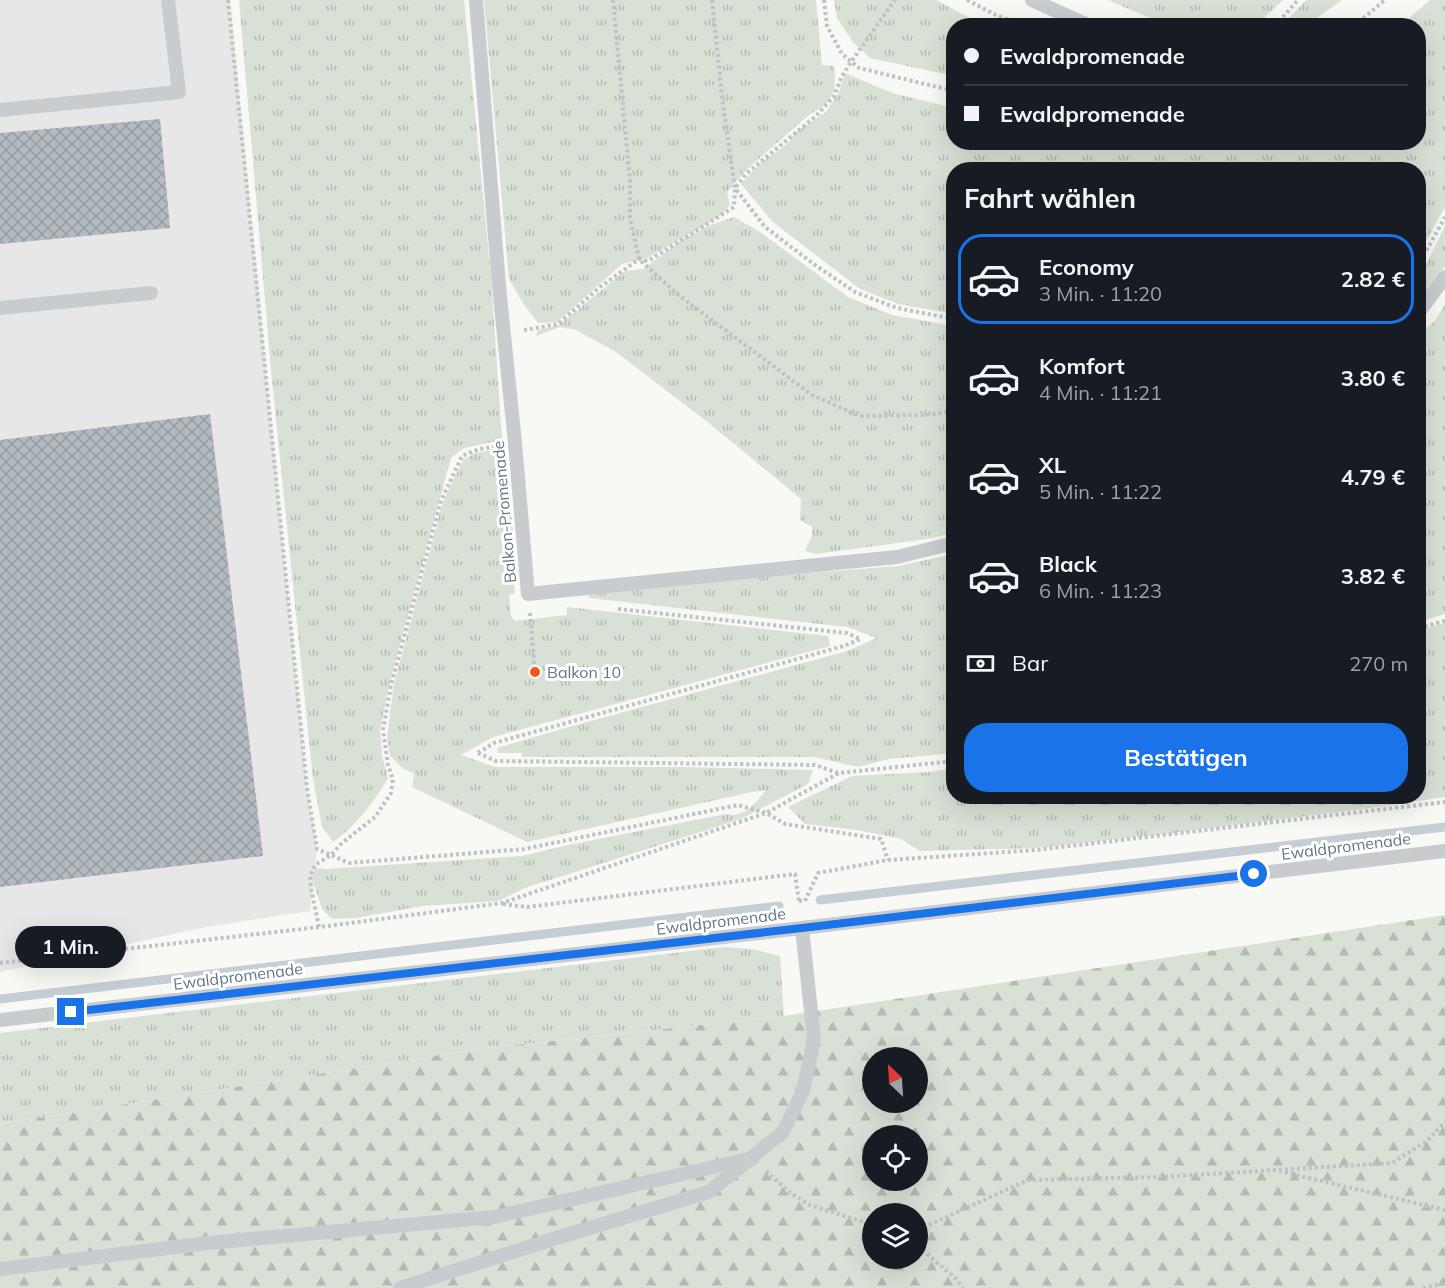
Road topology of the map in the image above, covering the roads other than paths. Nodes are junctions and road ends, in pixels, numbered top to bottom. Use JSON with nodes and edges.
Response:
{"nodes":[{"id":1,"x":168,"y":0,"type":"edge"},
{"id":2,"x":476,"y":0,"type":"edge"},
{"id":3,"x":1032,"y":0,"type":"edge"},
{"id":4,"x":1072,"y":18,"type":"edge"},
{"id":5,"x":0,"y":110,"type":"edge"},
{"id":6,"x":1445,"y":277,"type":"edge"},
{"id":7,"x":151,"y":293,"type":"dead end"},
{"id":8,"x":1426,"y":303,"type":"edge"},
{"id":9,"x":0,"y":308,"type":"edge"},
{"id":10,"x":946,"y":545,"type":"edge"},
{"id":11,"x":1445,"y":851,"type":"edge"},
{"id":12,"x":802,"y":928,"type":"junction"},
{"id":13,"x":0,"y":1020,"type":"edge"},
{"id":14,"x":753,"y":1158,"type":"junction"},
{"id":15,"x":0,"y":1269,"type":"edge"},
{"id":16,"x":400,"y":1288,"type":"edge"}],
"edges":[{"from":1,"to":5,"type":"lane"},
{"from":2,"to":10,"type":"lane","name":"Balkon-Promenade"},
{"from":3,"to":4,"type":"lane"},
{"from":6,"to":8,"type":"lane"},
{"from":7,"to":9,"type":"lane"},
{"from":11,"to":12,"type":"lane","name":"Ewaldpromenade"},
{"from":12,"to":13,"type":"lane","name":"Ewaldpromenade"},
{"from":12,"to":14,"type":"lane"},
{"from":14,"to":15,"type":"lane"},
{"from":14,"to":16,"type":"lane"}]}
